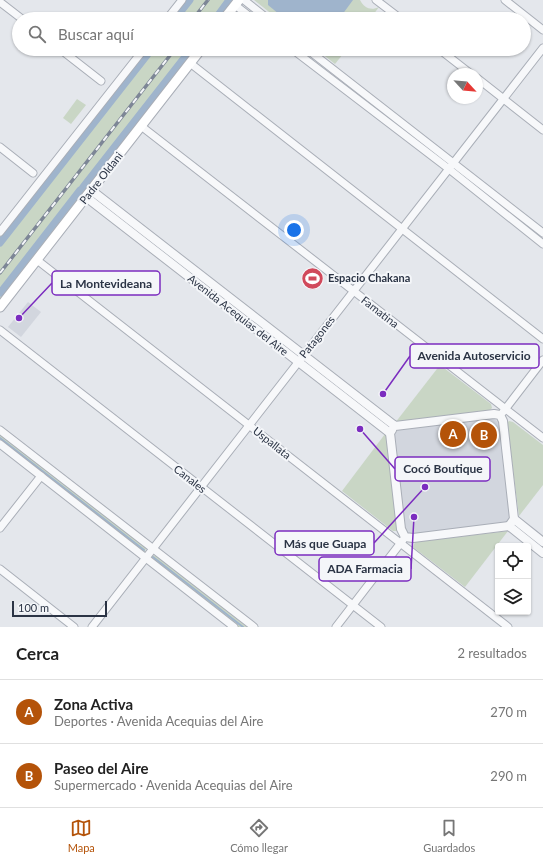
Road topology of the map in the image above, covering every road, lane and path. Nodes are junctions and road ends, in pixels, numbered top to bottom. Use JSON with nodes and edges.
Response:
{"nodes":[{"id":1,"x":182,"y":0,"type":"edge"},
{"id":2,"x":244,"y":0,"type":"edge"},
{"id":3,"x":376,"y":0,"type":"edge"},
{"id":4,"x":505,"y":0,"type":"edge"},
{"id":5,"x":0,"y":2,"type":"edge"},
{"id":6,"x":237,"y":3,"type":"edge"},
{"id":7,"x":13,"y":12,"type":"edge"},
{"id":8,"x":173,"y":12,"type":"edge"},
{"id":9,"x":230,"y":12,"type":"edge"},
{"id":10,"x":246,"y":12,"type":"edge"},
{"id":11,"x":259,"y":12,"type":"edge"},
{"id":12,"x":392,"y":12,"type":"edge"},
{"id":13,"x":520,"y":12,"type":"edge"},
{"id":14,"x":531,"y":21,"type":"edge"},
{"id":15,"x":543,"y":30,"type":"edge"},
{"id":16,"x":543,"y":48,"type":"edge"},
{"id":17,"x":69,"y":56,"type":"edge"},
{"id":18,"x":138,"y":56,"type":"edge"},
{"id":19,"x":196,"y":56,"type":"edge"},
{"id":20,"x":302,"y":56,"type":"edge"},
{"id":21,"x":316,"y":56,"type":"edge"},
{"id":22,"x":448,"y":56,"type":"edge"},
{"id":23,"x":190,"y":63,"type":"junction"},
{"id":24,"x":463,"y":68,"type":"edge"},
{"id":25,"x":101,"y":81,"type":"dead end"},
{"id":26,"x":483,"y":83,"type":"edge"},
{"id":27,"x":503,"y":99,"type":"junction"},
{"id":28,"x":141,"y":126,"type":"junction"},
{"id":29,"x":543,"y":130,"type":"edge"},
{"id":30,"x":0,"y":147,"type":"edge"},
{"id":31,"x":451,"y":166,"type":"junction"},
{"id":32,"x":33,"y":173,"type":"dead end"},
{"id":33,"x":88,"y":193,"type":"junction"},
{"id":34,"x":402,"y":229,"type":"junction"},
{"id":35,"x":0,"y":232,"type":"edge"},
{"id":36,"x":543,"y":233,"type":"edge"},
{"id":37,"x":543,"y":244,"type":"edge"},
{"id":38,"x":37,"y":260,"type":"junction"},
{"id":39,"x":353,"y":291,"type":"junction"},
{"id":40,"x":0,"y":307,"type":"edge"},
{"id":41,"x":0,"y":330,"type":"edge"},
{"id":42,"x":543,"y":340,"type":"edge"},
{"id":43,"x":303,"y":355,"type":"junction"},
{"id":44,"x":543,"y":360,"type":"edge"},
{"id":45,"x":298,"y":362,"type":"junction"},
{"id":46,"x":503,"y":412,"type":"junction"},
{"id":47,"x":248,"y":425,"type":"junction"},
{"id":48,"x":395,"y":426,"type":"junction"},
{"id":49,"x":0,"y":430,"type":"edge"},
{"id":50,"x":390,"y":433,"type":"junction"},
{"id":51,"x":543,"y":438,"type":"edge"},
{"id":52,"x":0,"y":444,"type":"edge"},
{"id":53,"x":41,"y":476,"type":"junction"},
{"id":54,"x":200,"y":486,"type":"junction"},
{"id":55,"x":514,"y":519,"type":"junction"},
{"id":56,"x":509,"y":526,"type":"junction"},
{"id":57,"x":0,"y":528,"type":"edge"},
{"id":58,"x":402,"y":540,"type":"junction"},
{"id":59,"x":543,"y":542,"type":"edge"},
{"id":60,"x":152,"y":548,"type":"junction"},
{"id":61,"x":543,"y":553,"type":"edge"},
{"id":62,"x":145,"y":557,"type":"junction"},
{"id":63,"x":0,"y":569,"type":"edge"},
{"id":64,"x":353,"y":605,"type":"junction"},
{"id":65,"x":74,"y":627,"type":"edge"},
{"id":66,"x":92,"y":627,"type":"edge"},
{"id":67,"x":234,"y":627,"type":"edge"},
{"id":68,"x":254,"y":627,"type":"edge"},
{"id":69,"x":336,"y":627,"type":"edge"},
{"id":70,"x":381,"y":627,"type":"edge"},
{"id":71,"x":508,"y":627,"type":"edge"}],
"edges":[{"from":1,"to":8,"type":"street"},
{"from":2,"to":11,"type":"street"},
{"from":3,"to":12,"type":"street"},
{"from":4,"to":13,"type":"street"},
{"from":5,"to":7,"type":"street"},
{"from":6,"to":9,"type":"main road"},
{"from":6,"to":10,"type":"street"},
{"from":14,"to":15,"type":"street"},
{"from":16,"to":27,"type":"street","name":"Patagones"},
{"from":17,"to":25,"type":"street"},
{"from":18,"to":35,"type":"street"},
{"from":19,"to":23,"type":"main road","name":"Padre Oldani"},
{"from":20,"to":31,"type":"street"},
{"from":21,"to":31,"type":"street"},
{"from":22,"to":24,"type":"street"},
{"from":23,"to":28,"type":"main road","name":"Padre Oldani"},
{"from":23,"to":34,"type":"street"},
{"from":26,"to":27,"type":"street"},
{"from":27,"to":29,"type":"street"},
{"from":27,"to":31,"type":"street","name":"Patagones"},
{"from":28,"to":33,"type":"main road","name":"Padre Oldani"},
{"from":28,"to":39,"type":"street","name":"Famatina"},
{"from":30,"to":32,"type":"street"},
{"from":31,"to":34,"type":"street","name":"Patagones"},
{"from":31,"to":36,"type":"street"},
{"from":31,"to":37,"type":"street"},
{"from":33,"to":38,"type":"main road","name":"Padre Oldani"},
{"from":33,"to":43,"type":"street","name":"Avenida Acequias del Aire"},
{"from":33,"to":45,"type":"street","name":"Avenida Acequias del Aire"},
{"from":34,"to":39,"type":"street","name":"Patagones"},
{"from":34,"to":42,"type":"street"},
{"from":38,"to":40,"type":"main road","name":"Padre Oldani"},
{"from":38,"to":47,"type":"street","name":"Uspallata"},
{"from":39,"to":43,"type":"street","name":"Patagones"},
{"from":39,"to":46,"type":"street","name":"Famatina"},
{"from":41,"to":54,"type":"street","name":"Canales"},
{"from":43,"to":45,"type":"street","name":"Patagones"},
{"from":43,"to":48,"type":"street","name":"Avenida Acequias del Aire"},
{"from":44,"to":46,"type":"street"},
{"from":45,"to":47,"type":"street","name":"Patagones"},
{"from":45,"to":50,"type":"street","name":"Avenida Acequias del Aire"},
{"from":46,"to":48,"type":"street"},
{"from":46,"to":51,"type":"street","name":"Famatina"},
{"from":46,"to":55,"type":"street"},
{"from":47,"to":54,"type":"street","name":"Patagones"},
{"from":47,"to":58,"type":"street","name":"Uspallata"},
{"from":48,"to":50,"type":"street"},
{"from":49,"to":60,"type":"street"},
{"from":50,"to":58,"type":"street"},
{"from":52,"to":53,"type":"street"},
{"from":53,"to":57,"type":"street"},
{"from":53,"to":62,"type":"street"},
{"from":54,"to":60,"type":"street","name":"Patagones"},
{"from":54,"to":64,"type":"street","name":"Canales"},
{"from":55,"to":56,"type":"street"},
{"from":55,"to":59,"type":"street"},
{"from":56,"to":58,"type":"street"},
{"from":56,"to":61,"type":"street"},
{"from":58,"to":64,"type":"street"},
{"from":58,"to":71,"type":"street","name":"Uspallata"},
{"from":60,"to":62,"type":"street","name":"Patagones"},
{"from":60,"to":68,"type":"street"},
{"from":62,"to":66,"type":"street","name":"Patagones"},
{"from":62,"to":67,"type":"street"},
{"from":63,"to":65,"type":"street"},
{"from":64,"to":69,"type":"street"},
{"from":64,"to":70,"type":"street","name":"Canales"}]}
